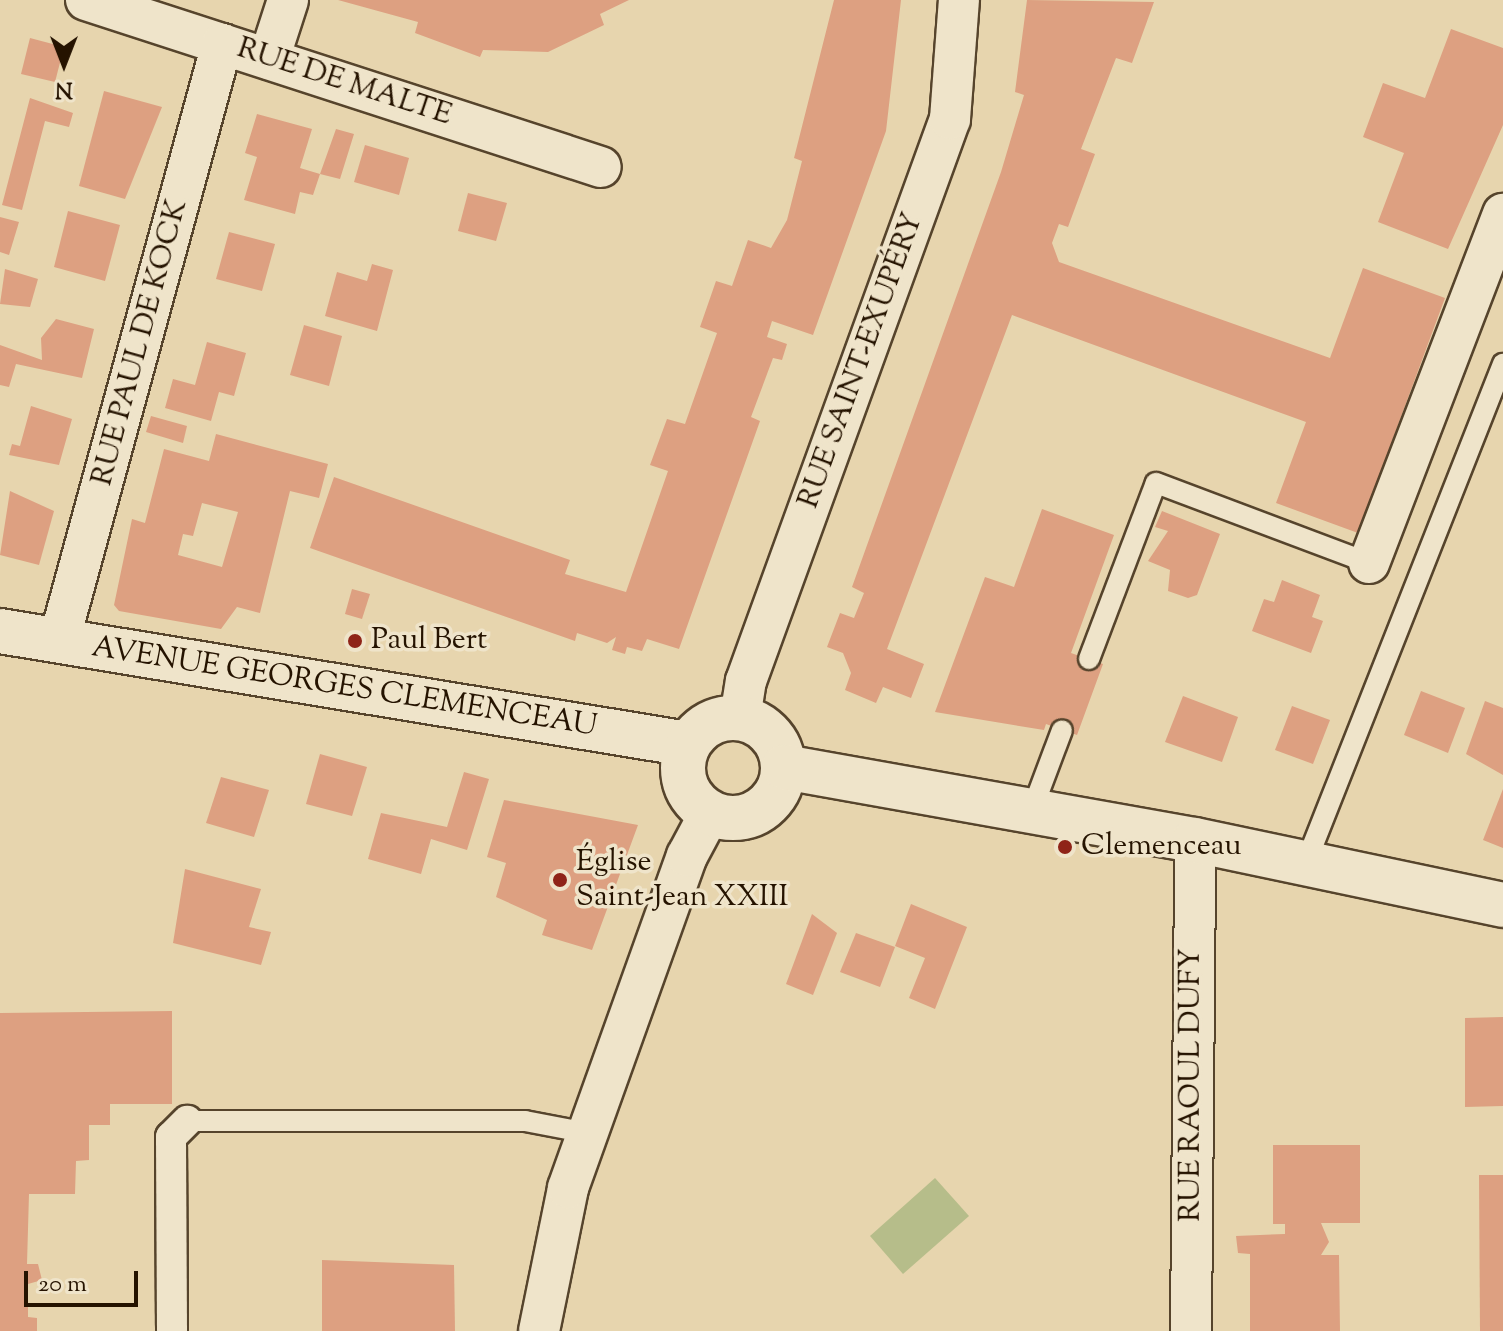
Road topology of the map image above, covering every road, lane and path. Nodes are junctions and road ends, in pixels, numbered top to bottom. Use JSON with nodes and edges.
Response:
{"nodes":[{"id":1,"x":86,"y":0,"type":"edge"},
{"id":2,"x":288,"y":0,"type":"edge"},
{"id":3,"x":959,"y":0,"type":"edge"},
{"id":4,"x":222,"y":44,"type":"junction"},
{"id":5,"x":269,"y":59,"type":"junction"},
{"id":6,"x":601,"y":167,"type":"dead end"},
{"id":7,"x":1503,"y":214,"type":"edge"},
{"id":8,"x":1503,"y":364,"type":"edge"},
{"id":9,"x":1369,"y":563,"type":"joint"},
{"id":10,"x":0,"y":631,"type":"edge"},
{"id":11,"x":59,"y":641,"type":"junction"},
{"id":12,"x":1089,"y":659,"type":"dead end"},
{"id":13,"x":740,"y":718,"type":"junction"},
{"id":14,"x":1062,"y":730,"type":"dead end"},
{"id":15,"x":688,"y":744,"type":"junction"},
{"id":16,"x":784,"y":767,"type":"junction"},
{"id":17,"x":1032,"y":810,"type":"junction"},
{"id":18,"x":710,"y":813,"type":"junction"},
{"id":19,"x":1195,"y":840,"type":"junction"},
{"id":20,"x":1305,"y":865,"type":"junction"},
{"id":21,"x":1503,"y":905,"type":"edge"},
{"id":22,"x":187,"y":1121,"type":"joint"},
{"id":23,"x":588,"y":1133,"type":"junction"},
{"id":24,"x":172,"y":1331,"type":"edge"},
{"id":25,"x":539,"y":1331,"type":"edge"},
{"id":26,"x":1191,"y":1331,"type":"edge"}],
"edges":[{"from":1,"to":4,"type":"street","name":"RUE DE MALTE"},
{"from":2,"to":5,"type":"street"},
{"from":3,"to":13,"type":"street","name":"RUE SAINT-EXUPÉRY"},
{"from":4,"to":5,"type":"street","name":"RUE DE MALTE"},
{"from":4,"to":11,"type":"street","name":"RUE PAUL DE KOCK"},
{"from":5,"to":6,"type":"street","name":"RUE DE MALTE"},
{"from":7,"to":9,"type":"street"},
{"from":8,"to":20,"type":"lane"},
{"from":9,"to":12,"type":"lane"},
{"from":10,"to":11,"type":"main road","name":"AVENUE GEORGES CLEMENCEAU"},
{"from":11,"to":15,"type":"main road","name":"AVENUE GEORGES CLEMENCEAU"},
{"from":13,"to":15,"type":"main road"},
{"from":13,"to":16,"type":"main road"},
{"from":14,"to":17,"type":"lane"},
{"from":15,"to":18,"type":"main road"},
{"from":16,"to":17,"type":"main road"},
{"from":16,"to":18,"type":"main road"},
{"from":17,"to":19,"type":"main road"},
{"from":18,"to":23,"type":"street"},
{"from":19,"to":20,"type":"main road"},
{"from":19,"to":26,"type":"street","name":"RUE RAOUL DUFY"},
{"from":20,"to":21,"type":"main road"},
{"from":22,"to":23,"type":"lane"},
{"from":22,"to":24,"type":"street"},
{"from":23,"to":25,"type":"street"}]}
